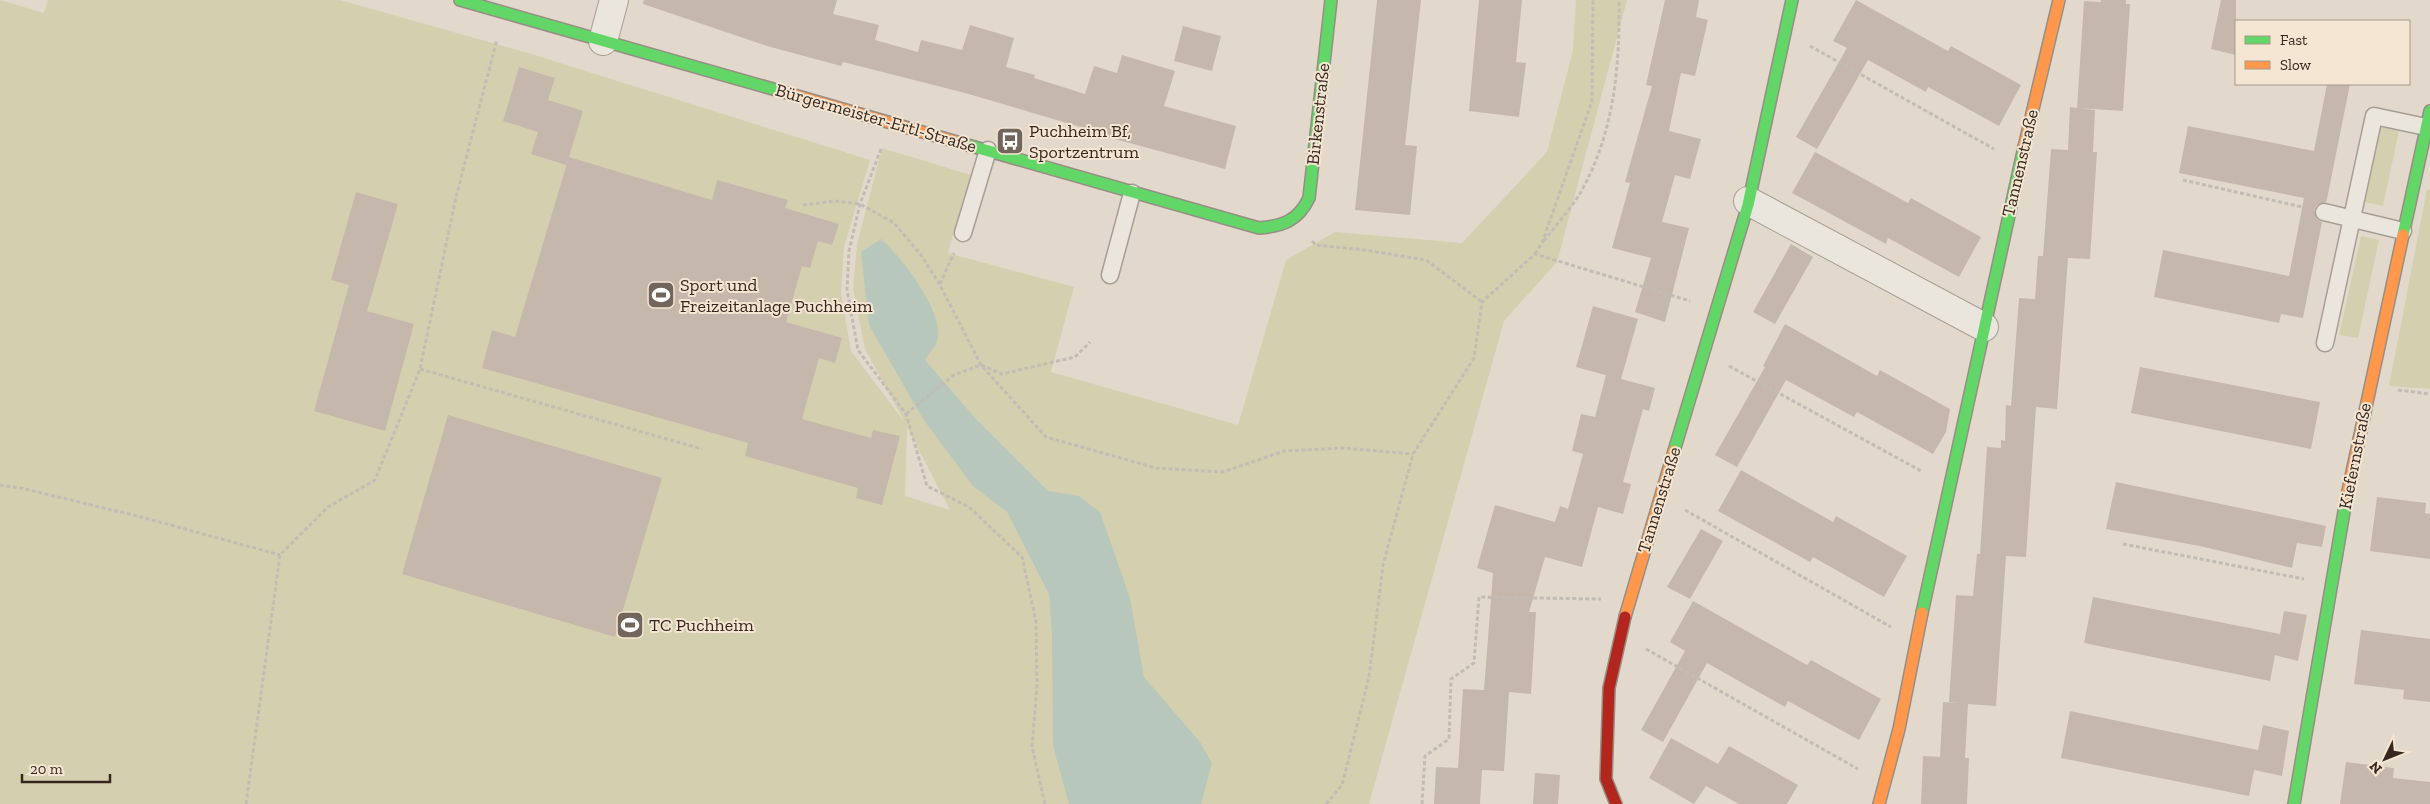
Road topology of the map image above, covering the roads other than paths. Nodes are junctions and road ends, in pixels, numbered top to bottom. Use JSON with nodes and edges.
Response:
{"nodes":[{"id":1,"x":460,"y":0,"type":"edge"},
{"id":2,"x":614,"y":0,"type":"edge"},
{"id":3,"x":1331,"y":0,"type":"edge"},
{"id":4,"x":1792,"y":0,"type":"edge"},
{"id":5,"x":2059,"y":0,"type":"edge"},
{"id":6,"x":603,"y":41,"type":"junction"},
{"id":7,"x":2430,"y":110,"type":"edge"},
{"id":8,"x":2426,"y":128,"type":"junction"},
{"id":9,"x":988,"y":150,"type":"junction"},
{"id":10,"x":1132,"y":193,"type":"junction"},
{"id":11,"x":1748,"y":201,"type":"junction"},
{"id":12,"x":2324,"y":212,"type":"dead end"},
{"id":13,"x":2351,"y":220,"type":"junction"},
{"id":14,"x":1291,"y":222,"type":"joint"},
{"id":15,"x":2403,"y":231,"type":"junction"},
{"id":16,"x":963,"y":233,"type":"road end"},
{"id":17,"x":1110,"y":275,"type":"dead end"},
{"id":18,"x":1984,"y":327,"type":"junction"},
{"id":19,"x":2325,"y":343,"type":"dead end"},
{"id":20,"x":1606,"y":779,"type":"junction"},
{"id":21,"x":1603,"y":804,"type":"edge"},
{"id":22,"x":1616,"y":804,"type":"edge"},
{"id":23,"x":1879,"y":804,"type":"edge"},
{"id":24,"x":2294,"y":804,"type":"edge"}],
"edges":[{"from":1,"to":6,"type":"street","name":"Bürgermeister-Ertl-Straße"},
{"from":2,"to":6,"type":"street"},
{"from":3,"to":14,"type":"street","name":"Birkenstraße"},
{"from":4,"to":11,"type":"street","name":"Tannenstraße"},
{"from":5,"to":18,"type":"street","name":"Tannenstraße"},
{"from":6,"to":9,"type":"street","name":"Bürgermeister-Ertl-Straße"},
{"from":7,"to":8,"type":"street","name":"Kiefernstraße"},
{"from":8,"to":13,"type":"lane"},
{"from":8,"to":15,"type":"street","name":"Kiefernstraße"},
{"from":9,"to":10,"type":"street","name":"Bürgermeister-Ertl-Straße"},
{"from":9,"to":16,"type":"lane"},
{"from":10,"to":14,"type":"street","name":"Bürgermeister-Ertl-Straße"},
{"from":10,"to":17,"type":"lane"},
{"from":11,"to":18,"type":"street"},
{"from":11,"to":20,"type":"street","name":"Tannenstraße"},
{"from":12,"to":13,"type":"lane"},
{"from":13,"to":15,"type":"lane"},
{"from":13,"to":19,"type":"lane"},
{"from":15,"to":24,"type":"street","name":"Kiefernstraße"},
{"from":18,"to":23,"type":"street","name":"Tannenstraße"},
{"from":20,"to":21,"type":"lane"},
{"from":20,"to":22,"type":"street","name":"Tannenstraße"}]}
